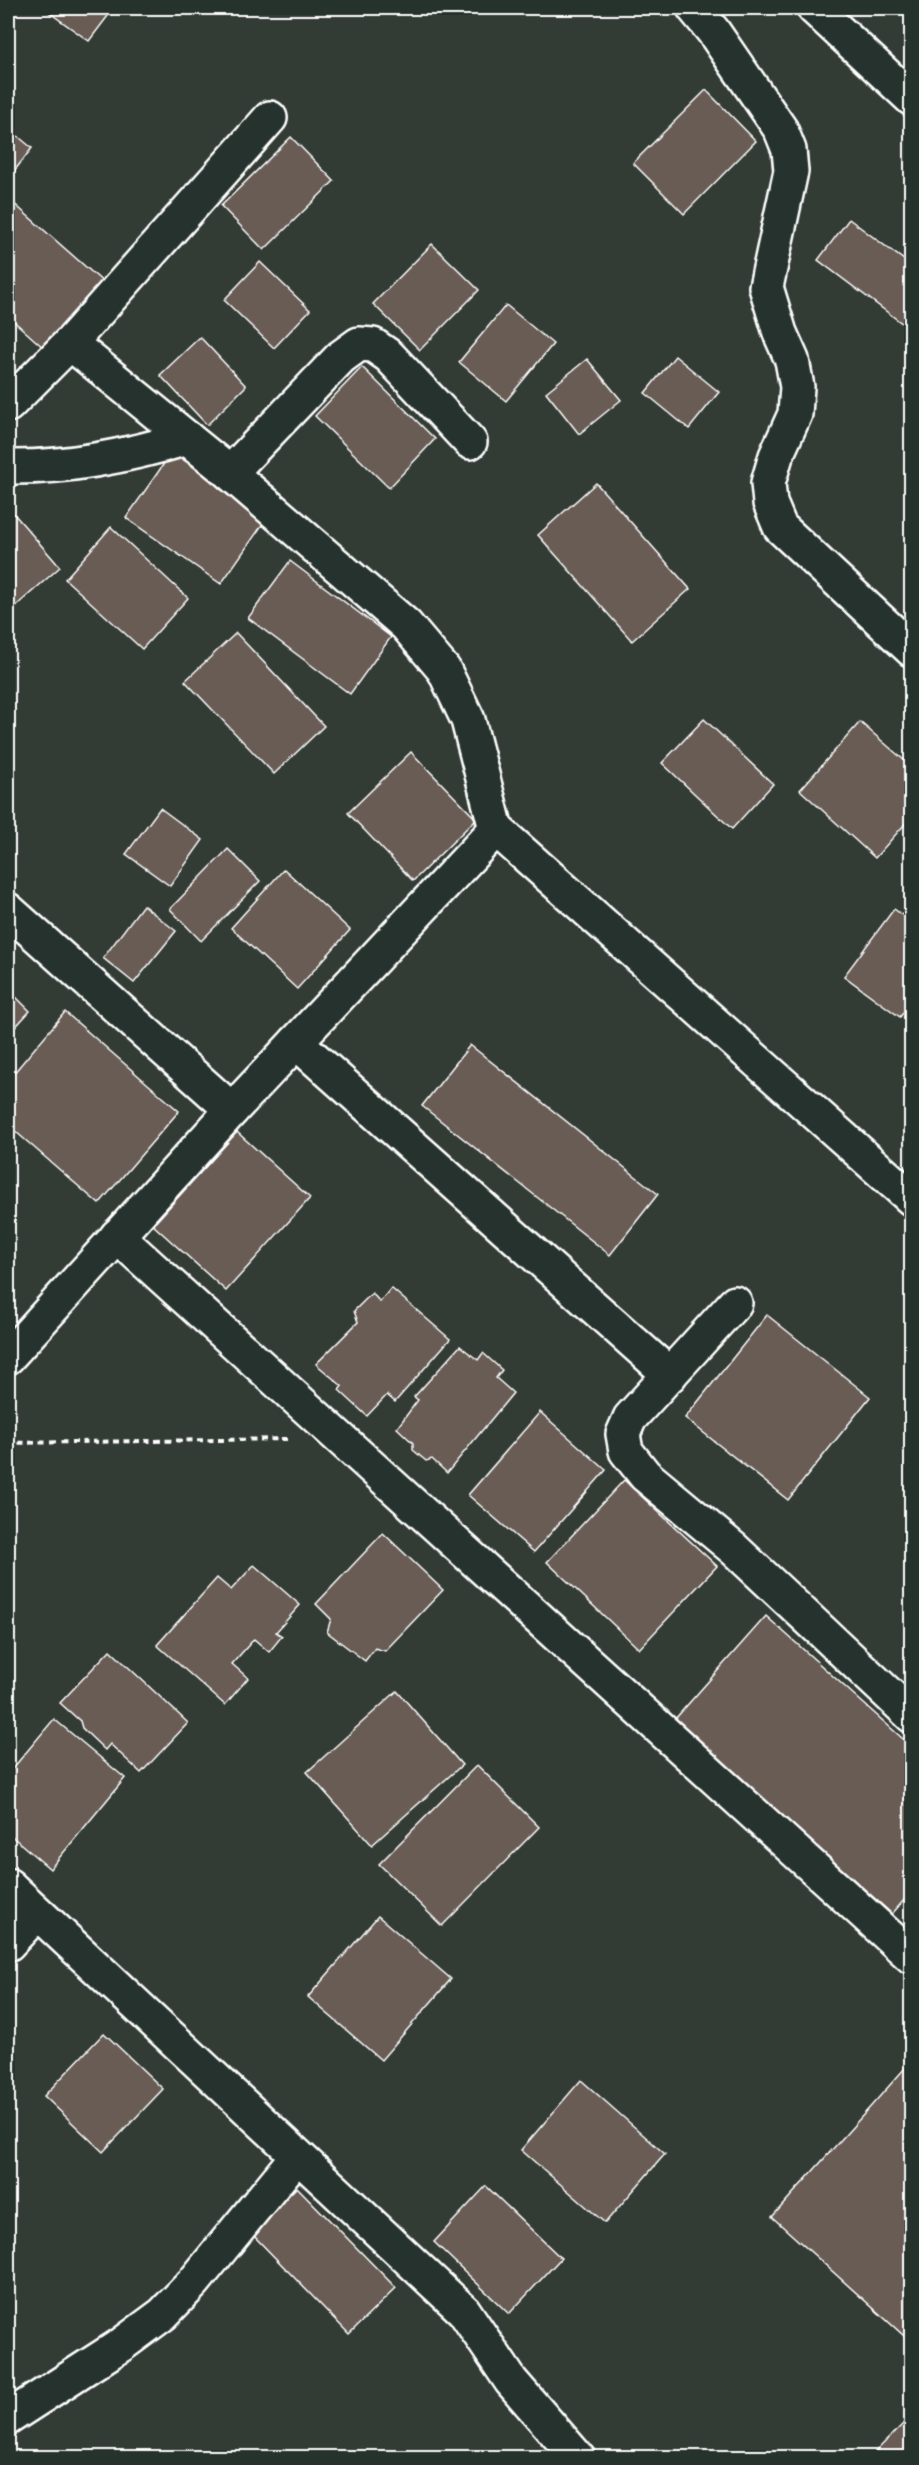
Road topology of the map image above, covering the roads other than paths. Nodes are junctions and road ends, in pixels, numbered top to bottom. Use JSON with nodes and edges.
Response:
{"nodes":[{"id":1,"x":694,"y":8,"type":"edge"},
{"id":2,"x":814,"y":8,"type":"edge"},
{"id":3,"x":912,"y":99,"type":"edge"},
{"id":4,"x":270,"y":118,"type":"dead end"},
{"id":5,"x":70,"y":343,"type":"junction"},
{"id":6,"x":8,"y":405,"type":"edge"},
{"id":7,"x":187,"y":438,"type":"junction"},
{"id":8,"x":470,"y":442,"type":"dead end"},
{"id":9,"x":8,"y":467,"type":"edge"},
{"id":10,"x":230,"y":473,"type":"junction"},
{"id":11,"x":912,"y":650,"type":"edge"},
{"id":12,"x":496,"y":829,"type":"junction"},
{"id":13,"x":8,"y":910,"type":"edge"},
{"id":14,"x":296,"y":1042,"type":"junction"},
{"id":15,"x":232,"y":1110,"type":"junction"},
{"id":16,"x":912,"y":1199,"type":"edge"},
{"id":17,"x":117,"y":1236,"type":"junction"},
{"id":18,"x":735,"y":1303,"type":"dead end"},
{"id":19,"x":8,"y":1357,"type":"edge"},
{"id":20,"x":670,"y":1375,"type":"junction"},
{"id":21,"x":912,"y":1716,"type":"edge"},
{"id":22,"x":8,"y":1885,"type":"edge"},
{"id":23,"x":37,"y":1913,"type":"junction"},
{"id":24,"x":8,"y":1944,"type":"edge"},
{"id":25,"x":912,"y":1957,"type":"edge"},
{"id":26,"x":297,"y":2156,"type":"junction"},
{"id":27,"x":8,"y":2418,"type":"edge"},
{"id":28,"x":578,"y":2457,"type":"edge"}],
"edges":[{"from":1,"to":11,"type":"street"},
{"from":2,"to":3,"type":"street"},
{"from":4,"to":5,"type":"street"},
{"from":5,"to":6,"type":"street"},
{"from":5,"to":7,"type":"street"},
{"from":7,"to":9,"type":"street"},
{"from":7,"to":10,"type":"street"},
{"from":8,"to":10,"type":"street"},
{"from":10,"to":12,"type":"street"},
{"from":12,"to":14,"type":"street"},
{"from":12,"to":16,"type":"street"},
{"from":13,"to":15,"type":"street"},
{"from":14,"to":15,"type":"street"},
{"from":14,"to":20,"type":"street"},
{"from":15,"to":17,"type":"street"},
{"from":17,"to":19,"type":"street"},
{"from":17,"to":25,"type":"street"},
{"from":18,"to":20,"type":"street"},
{"from":20,"to":21,"type":"street"},
{"from":22,"to":23,"type":"street"},
{"from":23,"to":24,"type":"street"},
{"from":23,"to":26,"type":"street"},
{"from":26,"to":27,"type":"street"},
{"from":26,"to":28,"type":"street"}]}
